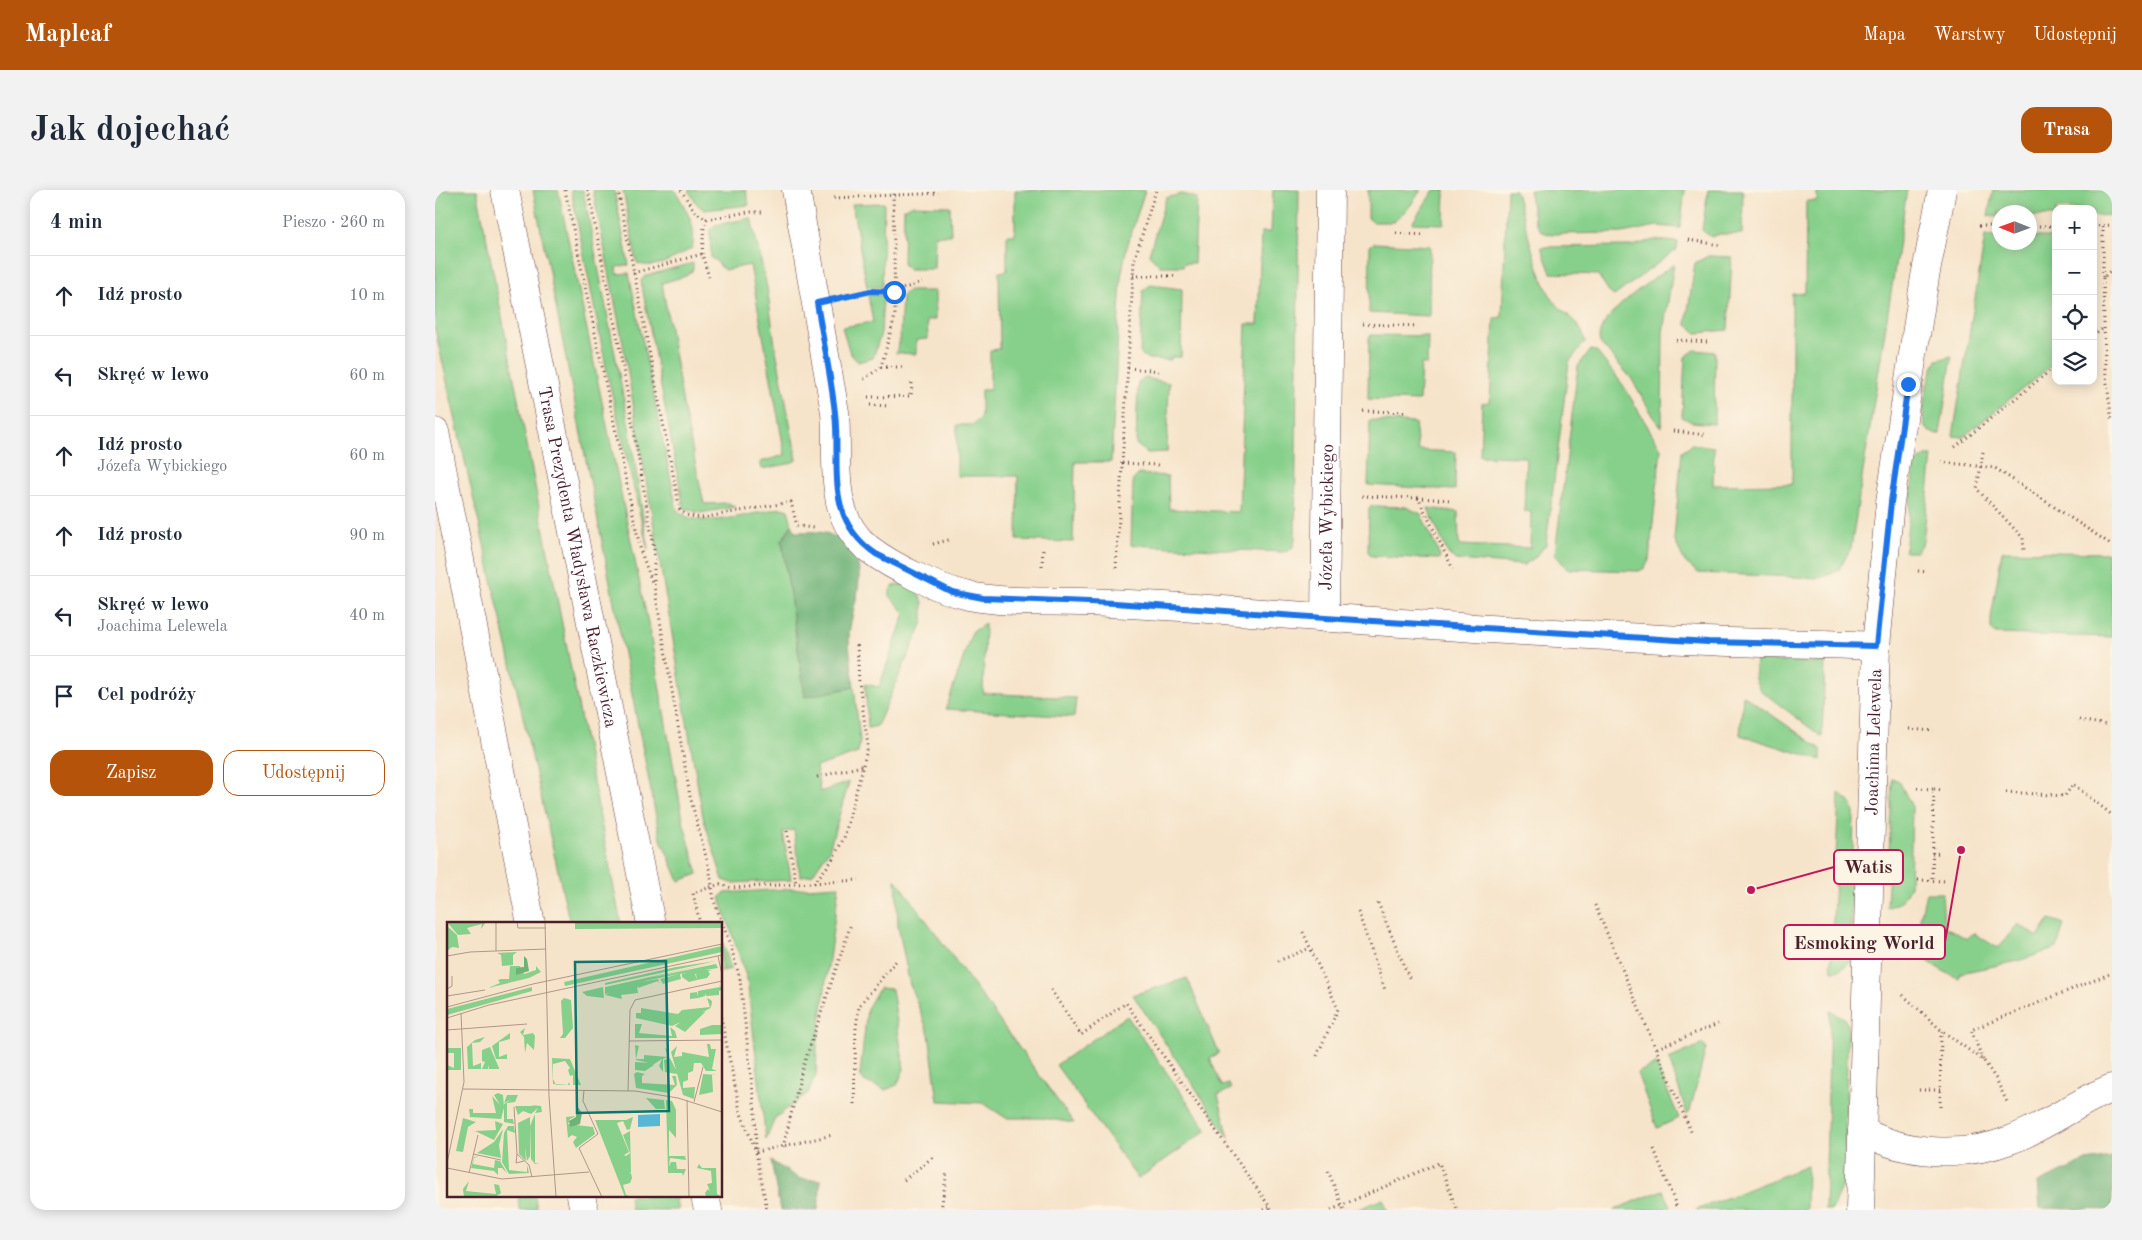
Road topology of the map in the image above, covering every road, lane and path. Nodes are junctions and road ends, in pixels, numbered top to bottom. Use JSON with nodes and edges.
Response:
{"nodes":[{"id":1,"x":505,"y":190,"type":"edge"},
{"id":2,"x":565,"y":190,"type":"edge"},
{"id":3,"x":588,"y":190,"type":"edge"},
{"id":4,"x":618,"y":190,"type":"edge"},
{"id":5,"x":681,"y":190,"type":"edge"},
{"id":6,"x":1156,"y":190,"type":"edge"},
{"id":7,"x":1330,"y":190,"type":"edge"},
{"id":8,"x":1942,"y":190,"type":"edge"},
{"id":9,"x":893,"y":192,"type":"edge"},
{"id":10,"x":939,"y":193,"type":"dead end"},
{"id":11,"x":798,"y":200,"type":"edge"},
{"id":12,"x":707,"y":219,"type":"junction"},
{"id":13,"x":2112,"y":225,"type":"edge"},
{"id":14,"x":1979,"y":226,"type":"dead end"},
{"id":15,"x":1992,"y":226,"type":"edge"},
{"id":16,"x":2037,"y":226,"type":"edge"},
{"id":17,"x":2052,"y":226,"type":"edge"},
{"id":18,"x":2097,"y":226,"type":"edge"},
{"id":19,"x":2103,"y":226,"type":"junction"},
{"id":20,"x":1396,"y":233,"type":"dead end"},
{"id":21,"x":1421,"y":235,"type":"dead end"},
{"id":22,"x":1688,"y":240,"type":"dead end"},
{"id":23,"x":1720,"y":245,"type":"dead end"},
{"id":24,"x":702,"y":254,"type":"junction"},
{"id":25,"x":2112,"y":269,"type":"edge"},
{"id":26,"x":633,"y":273,"type":"junction"},
{"id":27,"x":1133,"y":276,"type":"junction"},
{"id":28,"x":1175,"y":276,"type":"dead end"},
{"id":29,"x":709,"y":277,"type":"dead end"},
{"id":30,"x":2103,"y":278,"type":"junction"},
{"id":31,"x":922,"y":282,"type":"dead end"},
{"id":32,"x":894,"y":292,"type":"junction"},
{"id":33,"x":817,"y":303,"type":"junction"},
{"id":34,"x":1360,"y":324,"type":"dead end"},
{"id":35,"x":1418,"y":326,"type":"dead end"},
{"id":36,"x":2105,"y":327,"type":"junction"},
{"id":37,"x":2097,"y":333,"type":"edge"},
{"id":38,"x":1676,"y":340,"type":"dead end"},
{"id":39,"x":1708,"y":342,"type":"dead end"},
{"id":40,"x":881,"y":367,"type":"junction"},
{"id":41,"x":905,"y":367,"type":"dead end"},
{"id":42,"x":1128,"y":368,"type":"junction"},
{"id":43,"x":2052,"y":369,"type":"edge"},
{"id":44,"x":1162,"y":371,"type":"dead end"},
{"id":45,"x":861,"y":382,"type":"dead end"},
{"id":46,"x":916,"y":383,"type":"dead end"},
{"id":47,"x":867,"y":397,"type":"dead end"},
{"id":48,"x":866,"y":405,"type":"dead end"},
{"id":49,"x":889,"y":406,"type":"dead end"},
{"id":50,"x":1360,"y":411,"type":"dead end"},
{"id":51,"x":1407,"y":412,"type":"dead end"},
{"id":52,"x":2112,"y":422,"type":"edge"},
{"id":53,"x":1673,"y":431,"type":"dead end"},
{"id":54,"x":435,"y":432,"type":"edge"},
{"id":55,"x":1706,"y":435,"type":"dead end"},
{"id":56,"x":1955,"y":447,"type":"dead end"},
{"id":57,"x":1983,"y":452,"type":"dead end"},
{"id":58,"x":1122,"y":462,"type":"junction"},
{"id":59,"x":1941,"y":462,"type":"dead end"},
{"id":60,"x":1158,"y":465,"type":"dead end"},
{"id":61,"x":1981,"y":466,"type":"junction"},
{"id":62,"x":1359,"y":496,"type":"dead end"},
{"id":63,"x":1418,"y":498,"type":"junction"},
{"id":64,"x":1451,"y":500,"type":"dead end"},
{"id":65,"x":821,"y":527,"type":"dead end"},
{"id":66,"x":952,"y":539,"type":"dead end"},
{"id":67,"x":926,"y":544,"type":"dead end"},
{"id":68,"x":2112,"y":545,"type":"edge"},
{"id":69,"x":1117,"y":550,"type":"dead end"},
{"id":70,"x":2024,"y":551,"type":"dead end"},
{"id":71,"x":1453,"y":569,"type":"dead end"},
{"id":72,"x":654,"y":585,"type":"junction"},
{"id":73,"x":1325,"y":618,"type":"junction"},
{"id":74,"x":857,"y":644,"type":"dead end"},
{"id":75,"x":1876,"y":646,"type":"junction"},
{"id":76,"x":2079,"y":720,"type":"dead end"},
{"id":77,"x":2107,"y":725,"type":"dead end"},
{"id":78,"x":1901,"y":728,"type":"dead end"},
{"id":79,"x":1933,"y":731,"type":"dead end"},
{"id":80,"x":862,"y":766,"type":"junction"},
{"id":81,"x":817,"y":777,"type":"dead end"},
{"id":82,"x":1917,"y":788,"type":"dead end"},
{"id":83,"x":1934,"y":789,"type":"junction"},
{"id":84,"x":1942,"y":790,"type":"dead end"},
{"id":85,"x":2006,"y":792,"type":"dead end"},
{"id":86,"x":2112,"y":815,"type":"edge"},
{"id":87,"x":787,"y":831,"type":"dead end"},
{"id":88,"x":1940,"y":853,"type":"dead end"},
{"id":89,"x":1932,"y":854,"type":"junction"},
{"id":90,"x":859,"y":880,"type":"dead end"},
{"id":91,"x":1918,"y":880,"type":"dead end"},
{"id":92,"x":1932,"y":880,"type":"junction"},
{"id":93,"x":1947,"y":881,"type":"dead end"},
{"id":94,"x":814,"y":883,"type":"junction"},
{"id":95,"x":796,"y":884,"type":"junction"},
{"id":96,"x":712,"y":887,"type":"junction"},
{"id":97,"x":1378,"y":903,"type":"dead end"},
{"id":98,"x":1595,"y":904,"type":"dead end"},
{"id":99,"x":1358,"y":912,"type":"dead end"},
{"id":100,"x":531,"y":922,"type":"edge"},
{"id":101,"x":651,"y":922,"type":"edge"},
{"id":102,"x":700,"y":922,"type":"edge"},
{"id":103,"x":722,"y":922,"type":"edge"},
{"id":104,"x":851,"y":924,"type":"dead end"},
{"id":105,"x":723,"y":925,"type":"edge"},
{"id":106,"x":1303,"y":932,"type":"dead end"},
{"id":107,"x":1310,"y":948,"type":"junction"},
{"id":108,"x":896,"y":961,"type":"dead end"},
{"id":109,"x":1279,"y":961,"type":"dead end"},
{"id":110,"x":2112,"y":973,"type":"edge"},
{"id":111,"x":1410,"y":980,"type":"dead end"},
{"id":112,"x":1051,"y":990,"type":"dead end"},
{"id":113,"x":1385,"y":990,"type":"dead end"},
{"id":114,"x":1900,"y":993,"type":"dead end"},
{"id":115,"x":1718,"y":1024,"type":"dead end"},
{"id":116,"x":723,"y":1027,"type":"edge"},
{"id":117,"x":1941,"y":1030,"type":"junction"},
{"id":118,"x":1657,"y":1048,"type":"junction"},
{"id":119,"x":1316,"y":1058,"type":"dead end"},
{"id":120,"x":1984,"y":1062,"type":"junction"},
{"id":121,"x":2112,"y":1088,"type":"edge"},
{"id":122,"x":1919,"y":1090,"type":"dead end"},
{"id":123,"x":1940,"y":1090,"type":"junction"},
{"id":124,"x":853,"y":1104,"type":"dead end"},
{"id":125,"x":1940,"y":1107,"type":"dead end"},
{"id":126,"x":1862,"y":1131,"type":"junction"},
{"id":127,"x":1692,"y":1134,"type":"dead end"},
{"id":128,"x":2022,"y":1134,"type":"junction"},
{"id":129,"x":833,"y":1135,"type":"dead end"},
{"id":130,"x":783,"y":1147,"type":"junction"},
{"id":131,"x":1654,"y":1149,"type":"dead end"},
{"id":132,"x":757,"y":1152,"type":"junction"},
{"id":133,"x":933,"y":1157,"type":"dead end"},
{"id":134,"x":947,"y":1171,"type":"dead end"},
{"id":135,"x":1328,"y":1171,"type":"dead end"},
{"id":136,"x":904,"y":1180,"type":"dead end"},
{"id":137,"x":1343,"y":1205,"type":"junction"},
{"id":138,"x":1271,"y":1208,"type":"edge"},
{"id":139,"x":1677,"y":1208,"type":"dead end"},
{"id":140,"x":767,"y":1210,"type":"edge"},
{"id":141,"x":941,"y":1210,"type":"edge"},
{"id":142,"x":1264,"y":1210,"type":"edge"},
{"id":143,"x":1331,"y":1210,"type":"edge"},
{"id":144,"x":1344,"y":1210,"type":"edge"},
{"id":145,"x":1457,"y":1210,"type":"edge"},
{"id":146,"x":1861,"y":1210,"type":"edge"}],
"edges":[{"from":1,"to":101,"type":"street","name":"Trasa Prezydenta Władysława Raczkiewicza"},
{"from":2,"to":72,"type":"path"},
{"from":3,"to":72,"type":"path"},
{"from":4,"to":26,"type":"path"},
{"from":5,"to":12,"type":"path"},
{"from":6,"to":27,"type":"path"},
{"from":7,"to":73,"type":"street","name":"Józefa Wybickiego"},
{"from":8,"to":75,"type":"street","name":"Joachima Lelewela"},
{"from":9,"to":10,"type":"path"},
{"from":9,"to":11,"type":"path"},
{"from":9,"to":32,"type":"path"},
{"from":11,"to":12,"type":"path"},
{"from":11,"to":33,"type":"street"},
{"from":12,"to":24,"type":"path"},
{"from":13,"to":19,"type":"path"},
{"from":14,"to":15,"type":"path"},
{"from":16,"to":17,"type":"path"},
{"from":18,"to":19,"type":"path"},
{"from":19,"to":30,"type":"path"},
{"from":20,"to":21,"type":"path"},
{"from":22,"to":23,"type":"path"},
{"from":24,"to":26,"type":"path"},
{"from":24,"to":29,"type":"path"},
{"from":25,"to":30,"type":"path"},
{"from":26,"to":65,"type":"path"},
{"from":27,"to":28,"type":"path"},
{"from":27,"to":42,"type":"path"},
{"from":30,"to":36,"type":"path"},
{"from":31,"to":32,"type":"path"},
{"from":32,"to":33,"type":"path"},
{"from":32,"to":40,"type":"path"},
{"from":33,"to":73,"type":"street"},
{"from":34,"to":35,"type":"path"},
{"from":36,"to":37,"type":"path"},
{"from":36,"to":52,"type":"path"},
{"from":38,"to":39,"type":"path"},
{"from":40,"to":41,"type":"path"},
{"from":40,"to":45,"type":"path"},
{"from":42,"to":44,"type":"path"},
{"from":42,"to":58,"type":"path"},
{"from":43,"to":56,"type":"path"},
{"from":46,"to":47,"type":"path"},
{"from":48,"to":49,"type":"path"},
{"from":50,"to":51,"type":"path"},
{"from":53,"to":55,"type":"path"},
{"from":54,"to":100,"type":"street"},
{"from":57,"to":61,"type":"path"},
{"from":58,"to":60,"type":"path"},
{"from":58,"to":69,"type":"path"},
{"from":59,"to":61,"type":"path"},
{"from":61,"to":68,"type":"path"},
{"from":61,"to":70,"type":"path"},
{"from":62,"to":63,"type":"path"},
{"from":63,"to":64,"type":"path"},
{"from":63,"to":71,"type":"path"},
{"from":66,"to":67,"type":"path"},
{"from":72,"to":96,"type":"path"},
{"from":73,"to":75,"type":"street"},
{"from":74,"to":80,"type":"path"},
{"from":75,"to":126,"type":"street","name":"Joachima Lelewela"},
{"from":76,"to":77,"type":"path"},
{"from":78,"to":79,"type":"path"},
{"from":80,"to":81,"type":"path"},
{"from":80,"to":94,"type":"path"},
{"from":82,"to":83,"type":"path"},
{"from":83,"to":84,"type":"path"},
{"from":83,"to":89,"type":"path"},
{"from":85,"to":86,"type":"path"},
{"from":87,"to":95,"type":"path"},
{"from":88,"to":89,"type":"path"},
{"from":89,"to":92,"type":"path"},
{"from":90,"to":94,"type":"path"},
{"from":91,"to":92,"type":"path"},
{"from":92,"to":93,"type":"path"},
{"from":94,"to":95,"type":"path"},
{"from":95,"to":96,"type":"path"},
{"from":96,"to":102,"type":"path"},
{"from":96,"to":103,"type":"path"},
{"from":97,"to":111,"type":"path"},
{"from":98,"to":118,"type":"path"},
{"from":99,"to":113,"type":"path"},
{"from":104,"to":130,"type":"path"},
{"from":105,"to":132,"type":"path"},
{"from":106,"to":107,"type":"path"},
{"from":107,"to":109,"type":"path"},
{"from":107,"to":119,"type":"path"},
{"from":108,"to":124,"type":"path"},
{"from":110,"to":120,"type":"path"},
{"from":112,"to":138,"type":"path"},
{"from":114,"to":117,"type":"path"},
{"from":115,"to":118,"type":"path"},
{"from":116,"to":132,"type":"path"},
{"from":117,"to":120,"type":"path"},
{"from":117,"to":123,"type":"path"},
{"from":118,"to":127,"type":"path"},
{"from":120,"to":128,"type":"path"},
{"from":121,"to":128,"type":"street"},
{"from":122,"to":123,"type":"path"},
{"from":123,"to":125,"type":"path"},
{"from":126,"to":128,"type":"street"},
{"from":126,"to":146,"type":"street","name":"Joachima Lelewela"},
{"from":129,"to":130,"type":"path"},
{"from":130,"to":132,"type":"path"},
{"from":131,"to":139,"type":"path"},
{"from":132,"to":140,"type":"path"},
{"from":133,"to":136,"type":"path"},
{"from":134,"to":141,"type":"path"},
{"from":135,"to":137,"type":"path"},
{"from":137,"to":143,"type":"path"},
{"from":137,"to":144,"type":"path"},
{"from":137,"to":145,"type":"path"},
{"from":138,"to":142,"type":"path"}]}
